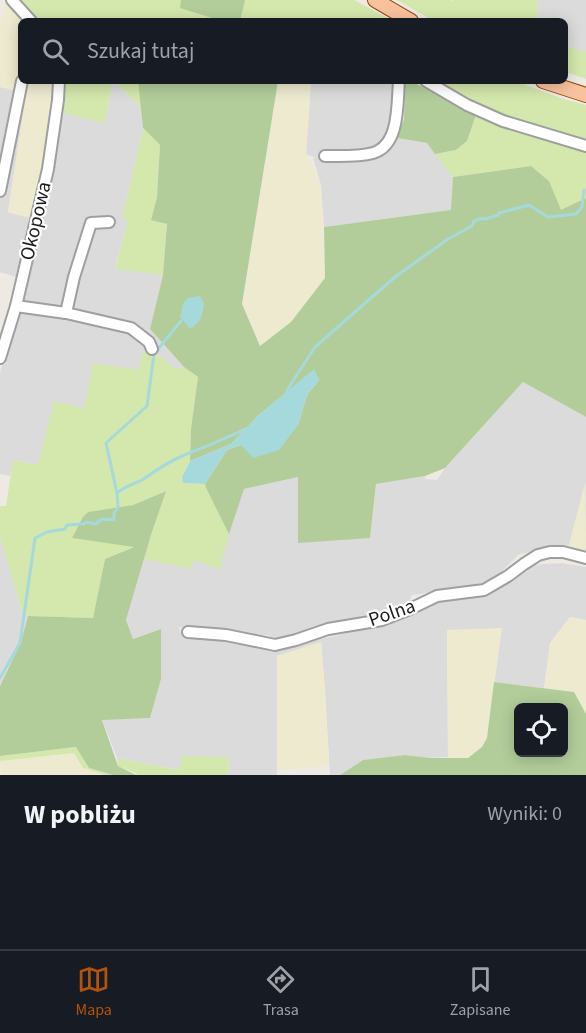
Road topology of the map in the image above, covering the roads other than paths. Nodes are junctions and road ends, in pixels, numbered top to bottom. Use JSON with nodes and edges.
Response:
{"nodes":[{"id":1,"x":12,"y":0,"type":"edge"},
{"id":2,"x":375,"y":0,"type":"edge"},
{"id":3,"x":28,"y":18,"type":"edge"},
{"id":4,"x":406,"y":18,"type":"edge"},
{"id":5,"x":21,"y":84,"type":"edge"},
{"id":6,"x":59,"y":84,"type":"edge"},
{"id":7,"x":399,"y":84,"type":"edge"},
{"id":8,"x":431,"y":84,"type":"edge"},
{"id":9,"x":553,"y":84,"type":"edge"},
{"id":10,"x":586,"y":94,"type":"edge"},
{"id":11,"x":586,"y":146,"type":"edge"},
{"id":12,"x":325,"y":156,"type":"dead end"},
{"id":13,"x":0,"y":191,"type":"edge"},
{"id":14,"x":110,"y":222,"type":"dead end"},
{"id":15,"x":16,"y":306,"type":"junction"},
{"id":16,"x":66,"y":314,"type":"junction"},
{"id":17,"x":152,"y":348,"type":"dead end"},
{"id":18,"x":0,"y":358,"type":"edge"},
{"id":19,"x":586,"y":558,"type":"edge"},
{"id":20,"x":188,"y":632,"type":"dead end"}],
"edges":[{"from":1,"to":3,"type":"street"},
{"from":2,"to":4,"type":"main road"},
{"from":5,"to":13,"type":"street"},
{"from":6,"to":15,"type":"street","name":"Okopowa"},
{"from":7,"to":12,"type":"street"},
{"from":8,"to":11,"type":"street"},
{"from":9,"to":10,"type":"main road"},
{"from":14,"to":16,"type":"street"},
{"from":15,"to":16,"type":"street"},
{"from":15,"to":18,"type":"street","name":"Okopowa"},
{"from":16,"to":17,"type":"street"},
{"from":19,"to":20,"type":"street","name":"Polna"}]}
